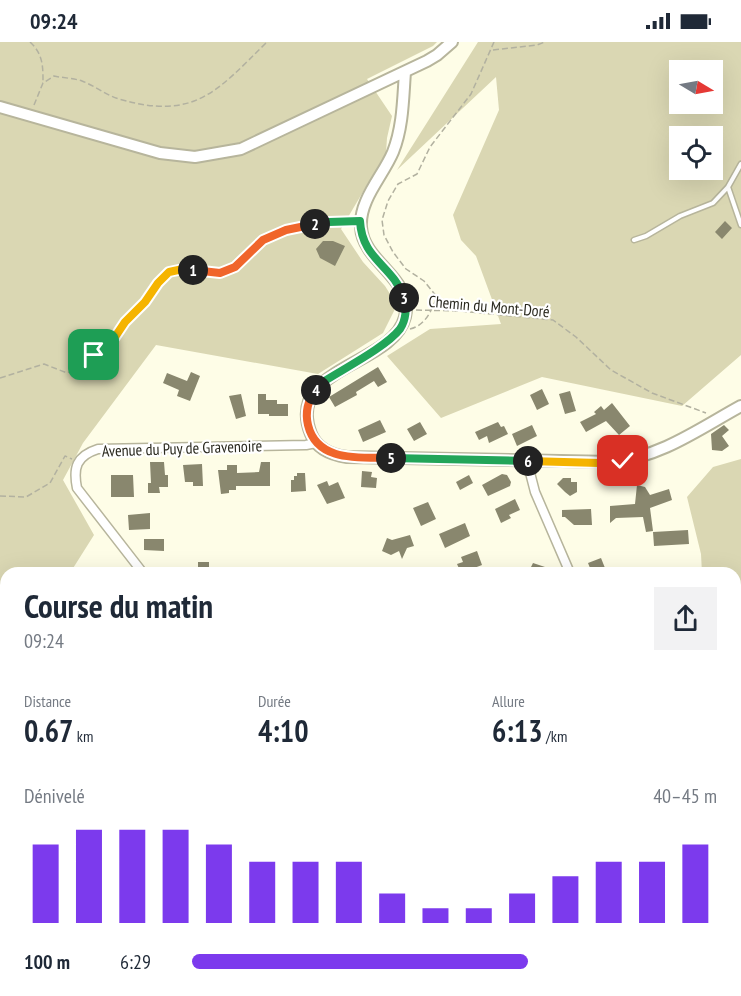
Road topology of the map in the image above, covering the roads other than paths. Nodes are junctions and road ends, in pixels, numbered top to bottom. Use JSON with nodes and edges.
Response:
{"nodes":[{"id":1,"x":452,"y":42,"type":"edge"},
{"id":2,"x":405,"y":72,"type":"junction"},
{"id":3,"x":0,"y":107,"type":"edge"},
{"id":4,"x":741,"y":164,"type":"edge"},
{"id":5,"x":728,"y":187,"type":"junction"},
{"id":6,"x":741,"y":225,"type":"edge"},
{"id":7,"x":634,"y":240,"type":"dead end"},
{"id":8,"x":741,"y":406,"type":"edge"},
{"id":9,"x":316,"y":443,"type":"junction"},
{"id":10,"x":527,"y":461,"type":"junction"},
{"id":11,"x":138,"y":567,"type":"edge"},
{"id":12,"x":567,"y":567,"type":"edge"}],
"edges":[{"from":1,"to":2,"type":"street"},
{"from":2,"to":3,"type":"street"},
{"from":2,"to":9,"type":"street"},
{"from":4,"to":5,"type":"lane"},
{"from":5,"to":6,"type":"lane"},
{"from":5,"to":7,"type":"lane"},
{"from":8,"to":10,"type":"street"},
{"from":9,"to":10,"type":"street"},
{"from":9,"to":11,"type":"street","name":"Avenue du Puy de Gravenoire"},
{"from":10,"to":12,"type":"street"}]}
